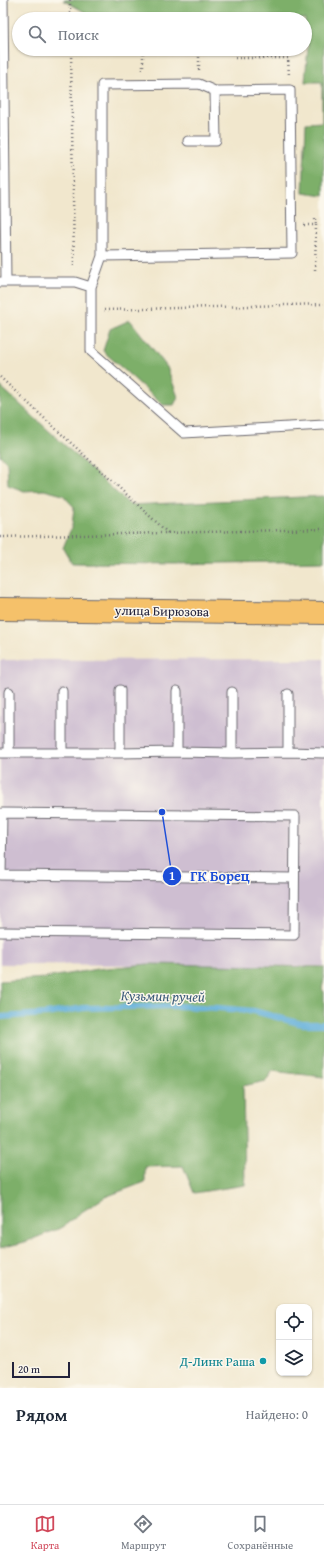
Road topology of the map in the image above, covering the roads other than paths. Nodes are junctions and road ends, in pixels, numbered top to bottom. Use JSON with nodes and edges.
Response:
{"nodes":[{"id":1,"x":3,"y":0,"type":"edge"},
{"id":2,"x":215,"y":91,"type":"junction"},
{"id":3,"x":188,"y":141,"type":"dead end"},
{"id":4,"x":102,"y":256,"type":"junction"},
{"id":5,"x":3,"y":282,"type":"edge"},
{"id":6,"x":91,"y":287,"type":"junction"},
{"id":7,"x":324,"y":425,"type":"edge"},
{"id":8,"x":0,"y":609,"type":"edge"},
{"id":9,"x":324,"y":612,"type":"edge"},
{"id":10,"x":120,"y":690,"type":"dead end"},
{"id":11,"x":62,"y":691,"type":"dead end"},
{"id":12,"x":177,"y":691,"type":"dead end"},
{"id":13,"x":9,"y":692,"type":"dead end"},
{"id":14,"x":232,"y":692,"type":"dead end"},
{"id":15,"x":288,"y":694,"type":"dead end"},
{"id":16,"x":177,"y":752,"type":"junction"},
{"id":17,"x":288,"y":752,"type":"junction"},
{"id":18,"x":4,"y":753,"type":"edge"},
{"id":19,"x":62,"y":753,"type":"junction"},
{"id":20,"x":120,"y":753,"type":"junction"},
{"id":21,"x":232,"y":753,"type":"junction"},
{"id":22,"x":324,"y":753,"type":"edge"},
{"id":23,"x":0,"y":875,"type":"edge"},
{"id":24,"x":294,"y":878,"type":"junction"},
{"id":25,"x":0,"y":932,"type":"edge"}],
"edges":[{"from":1,"to":5,"type":"lane"},
{"from":2,"to":3,"type":"lane"},
{"from":2,"to":4,"type":"lane"},
{"from":2,"to":4,"type":"lane"},
{"from":4,"to":6,"type":"lane"},
{"from":5,"to":6,"type":"lane"},
{"from":6,"to":7,"type":"lane"},
{"from":8,"to":9,"type":"main road","name":"улица Бирюзова"},
{"from":10,"to":20,"type":"lane"},
{"from":11,"to":19,"type":"lane"},
{"from":12,"to":16,"type":"lane"},
{"from":13,"to":18,"type":"lane"},
{"from":14,"to":21,"type":"lane"},
{"from":15,"to":17,"type":"lane"},
{"from":16,"to":20,"type":"lane"},
{"from":16,"to":21,"type":"lane"},
{"from":17,"to":21,"type":"lane"},
{"from":17,"to":22,"type":"lane"},
{"from":18,"to":19,"type":"lane"},
{"from":19,"to":20,"type":"lane"},
{"from":23,"to":24,"type":"lane"},
{"from":23,"to":24,"type":"lane"},
{"from":24,"to":25,"type":"lane"}]}
